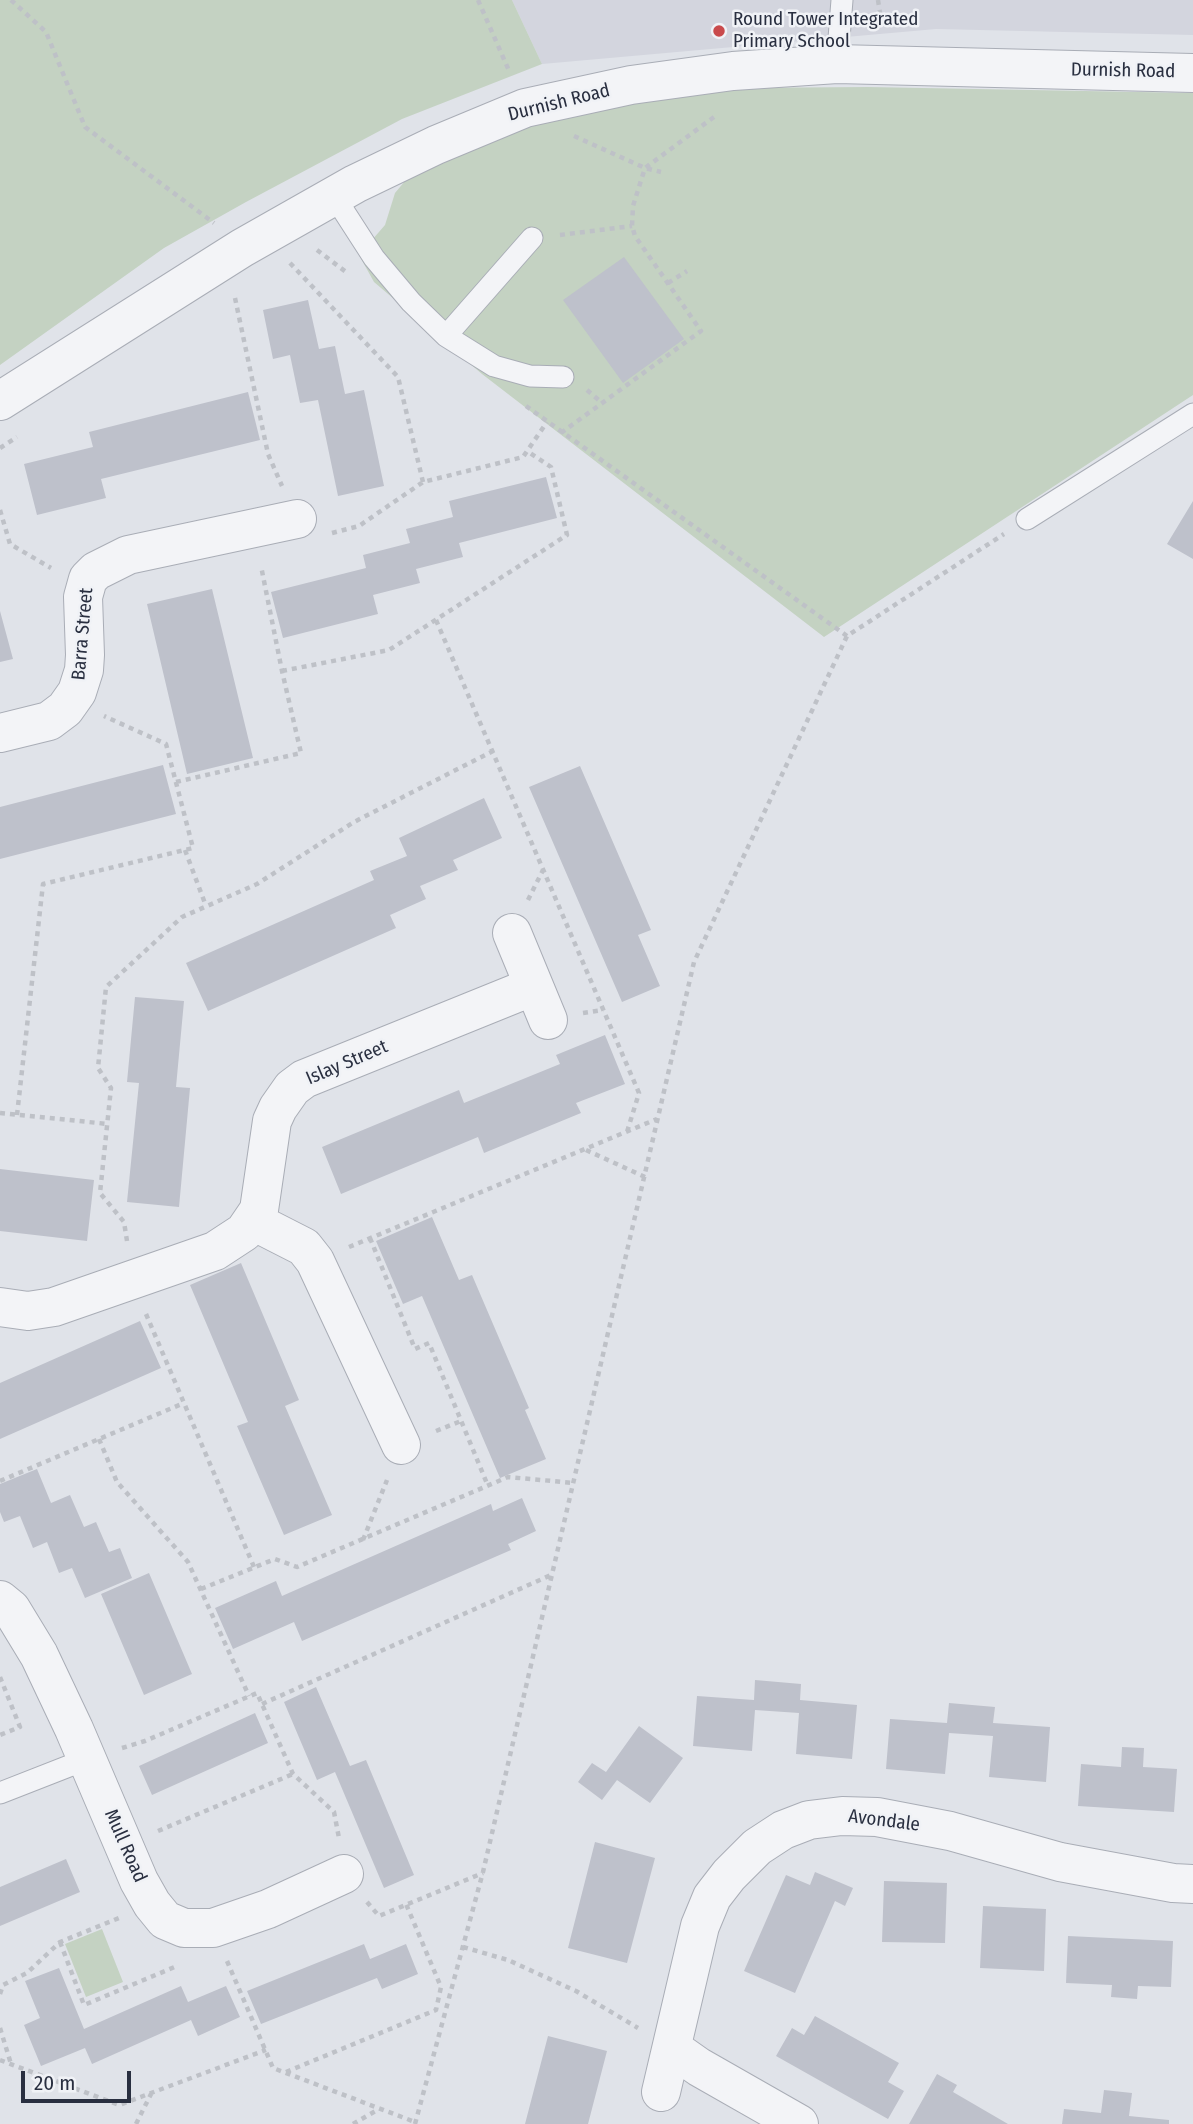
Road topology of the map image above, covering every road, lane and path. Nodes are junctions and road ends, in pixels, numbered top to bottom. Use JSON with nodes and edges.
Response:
{"nodes":[{"id":1,"x":11,"y":0,"type":"edge"},
{"id":2,"x":842,"y":0,"type":"edge"},
{"id":3,"x":837,"y":64,"type":"junction"},
{"id":4,"x":1193,"y":73,"type":"edge"},
{"id":5,"x":728,"y":106,"type":"dead end"},
{"id":6,"x":582,"y":131,"type":"dead end"},
{"id":7,"x":645,"y":168,"type":"junction"},
{"id":8,"x":661,"y":172,"type":"dead end"},
{"id":9,"x":344,"y":212,"type":"junction"},
{"id":10,"x":632,"y":226,"type":"junction"},
{"id":11,"x":531,"y":238,"type":"joint"},
{"id":12,"x":314,"y":247,"type":"dead end"},
{"id":13,"x":234,"y":253,"type":"junction"},
{"id":14,"x":298,"y":258,"type":"dead end"},
{"id":15,"x":290,"y":264,"type":"junction"},
{"id":16,"x":279,"y":270,"type":"dead end"},
{"id":17,"x":687,"y":271,"type":"dead end"},
{"id":18,"x":668,"y":283,"type":"junction"},
{"id":19,"x":246,"y":291,"type":"dead end"},
{"id":20,"x":235,"y":298,"type":"junction"},
{"id":21,"x":223,"y":306,"type":"dead end"},
{"id":22,"x":446,"y":335,"type":"junction"},
{"id":23,"x":494,"y":366,"type":"junction"},
{"id":24,"x":562,"y":377,"type":"dead end"},
{"id":25,"x":0,"y":401,"type":"edge"},
{"id":26,"x":1193,"y":414,"type":"edge"},
{"id":27,"x":547,"y":422,"type":"junction"},
{"id":28,"x":23,"y":433,"type":"dead end"},
{"id":29,"x":561,"y":433,"type":"junction"},
{"id":30,"x":0,"y":448,"type":"edge"},
{"id":31,"x":527,"y":451,"type":"junction"},
{"id":32,"x":424,"y":482,"type":"junction"},
{"id":33,"x":0,"y":510,"type":"edge"},
{"id":34,"x":297,"y":519,"type":"junction"},
{"id":35,"x":1027,"y":519,"type":"joint"},
{"id":36,"x":254,"y":527,"type":"junction"},
{"id":37,"x":85,"y":588,"type":"junction"},
{"id":38,"x":436,"y":620,"type":"junction"},
{"id":39,"x":847,"y":636,"type":"junction"},
{"id":40,"x":282,"y":671,"type":"junction"},
{"id":41,"x":71,"y":701,"type":"junction"},
{"id":42,"x":0,"y":733,"type":"edge"},
{"id":43,"x":493,"y":751,"type":"junction"},
{"id":44,"x":176,"y":782,"type":"junction"},
{"id":45,"x":185,"y":850,"type":"junction"},
{"id":46,"x":206,"y":905,"type":"junction"},
{"id":47,"x":512,"y":933,"type":"dead end"},
{"id":48,"x":0,"y":1113,"type":"edge"},
{"id":49,"x":17,"y":1115,"type":"junction"},
{"id":50,"x":658,"y":1119,"type":"junction"},
{"id":51,"x":108,"y":1124,"type":"junction"},
{"id":52,"x":627,"y":1132,"type":"junction"},
{"id":53,"x":585,"y":1150,"type":"junction"},
{"id":54,"x":645,"y":1177,"type":"junction"},
{"id":55,"x":253,"y":1221,"type":"junction"},
{"id":56,"x":370,"y":1238,"type":"junction"},
{"id":57,"x":315,"y":1261,"type":"junction"},
{"id":58,"x":132,"y":1281,"type":"junction"},
{"id":59,"x":0,"y":1307,"type":"edge"},
{"id":60,"x":184,"y":1403,"type":"junction"},
{"id":61,"x":99,"y":1439,"type":"junction"},
{"id":62,"x":401,"y":1445,"type":"dead end"},
{"id":63,"x":0,"y":1480,"type":"edge"},
{"id":64,"x":574,"y":1483,"type":"junction"},
{"id":65,"x":488,"y":1486,"type":"junction"},
{"id":66,"x":254,"y":1567,"type":"junction"},
{"id":67,"x":552,"y":1575,"type":"junction"},
{"id":68,"x":201,"y":1589,"type":"junction"},
{"id":69,"x":0,"y":1600,"type":"edge"},
{"id":70,"x":0,"y":1677,"type":"edge"},
{"id":71,"x":249,"y":1696,"type":"junction"},
{"id":72,"x":262,"y":1704,"type":"junction"},
{"id":73,"x":0,"y":1735,"type":"edge"},
{"id":74,"x":87,"y":1759,"type":"junction"},
{"id":75,"x":293,"y":1774,"type":"junction"},
{"id":76,"x":0,"y":1793,"type":"edge"},
{"id":77,"x":124,"y":1845,"type":"junction"},
{"id":78,"x":483,"y":1872,"type":"junction"},
{"id":79,"x":344,"y":1874,"type":"junction"},
{"id":80,"x":1193,"y":1884,"type":"edge"},
{"id":81,"x":152,"y":1904,"type":"junction"},
{"id":82,"x":406,"y":1904,"type":"junction"},
{"id":83,"x":213,"y":1928,"type":"junction"},
{"id":84,"x":60,"y":1942,"type":"junction"},
{"id":85,"x":463,"y":1947,"type":"junction"},
{"id":86,"x":184,"y":1963,"type":"dead end"},
{"id":87,"x":0,"y":1994,"type":"edge"},
{"id":88,"x":0,"y":2028,"type":"edge"},
{"id":89,"x":672,"y":2048,"type":"junction"},
{"id":90,"x":266,"y":2050,"type":"junction"},
{"id":91,"x":0,"y":2060,"type":"edge"},
{"id":92,"x":10,"y":2064,"type":"junction"},
{"id":93,"x":285,"y":2073,"type":"junction"},
{"id":94,"x":152,"y":2092,"type":"junction"},
{"id":95,"x":661,"y":2092,"type":"dead end"},
{"id":96,"x":380,"y":2109,"type":"junction"},
{"id":97,"x":415,"y":2123,"type":"edge"},
{"id":98,"x":136,"y":2124,"type":"edge"},
{"id":99,"x":353,"y":2124,"type":"edge"},
{"id":100,"x":799,"y":2124,"type":"edge"}],
"edges":[{"from":1,"to":13,"type":"path"},
{"from":2,"to":3,"type":"lane"},
{"from":3,"to":4,"type":"street","name":"Durnish Road"},
{"from":3,"to":9,"type":"street","name":"Durnish Road"},
{"from":5,"to":7,"type":"path"},
{"from":6,"to":7,"type":"path"},
{"from":7,"to":8,"type":"path"},
{"from":7,"to":10,"type":"path"},
{"from":9,"to":12,"type":"path"},
{"from":9,"to":13,"type":"street","name":"Durnish Road"},
{"from":9,"to":22,"type":"lane"},
{"from":10,"to":11,"type":"path"},
{"from":10,"to":18,"type":"path"},
{"from":11,"to":22,"type":"lane"},
{"from":13,"to":20,"type":"path"},
{"from":13,"to":25,"type":"street","name":"Durnish Road"},
{"from":14,"to":15,"type":"path"},
{"from":15,"to":16,"type":"path"},
{"from":15,"to":32,"type":"path"},
{"from":17,"to":18,"type":"path"},
{"from":18,"to":29,"type":"path"},
{"from":19,"to":20,"type":"path"},
{"from":20,"to":21,"type":"path"},
{"from":20,"to":34,"type":"path"},
{"from":22,"to":23,"type":"lane"},
{"from":23,"to":24,"type":"lane"},
{"from":23,"to":27,"type":"path"},
{"from":26,"to":35,"type":"lane"},
{"from":27,"to":29,"type":"path"},
{"from":27,"to":31,"type":"path"},
{"from":28,"to":30,"type":"path"},
{"from":29,"to":39,"type":"path"},
{"from":31,"to":32,"type":"path"},
{"from":31,"to":38,"type":"path"},
{"from":32,"to":34,"type":"path"},
{"from":33,"to":37,"type":"path"},
{"from":34,"to":36,"type":"street","name":"Barra Street"},
{"from":35,"to":39,"type":"path"},
{"from":36,"to":37,"type":"street","name":"Barra Street"},
{"from":36,"to":40,"type":"path"},
{"from":37,"to":41,"type":"street","name":"Barra Street"},
{"from":38,"to":40,"type":"path"},
{"from":38,"to":43,"type":"path"},
{"from":39,"to":50,"type":"path"},
{"from":40,"to":44,"type":"path"},
{"from":41,"to":42,"type":"street","name":"Barra Street"},
{"from":41,"to":44,"type":"path"},
{"from":43,"to":46,"type":"path"},
{"from":43,"to":52,"type":"path"},
{"from":44,"to":45,"type":"path"},
{"from":45,"to":46,"type":"path"},
{"from":45,"to":49,"type":"path"},
{"from":46,"to":51,"type":"path"},
{"from":47,"to":55,"type":"street","name":"Islay Street"},
{"from":48,"to":49,"type":"path"},
{"from":49,"to":51,"type":"path"},
{"from":50,"to":52,"type":"path"},
{"from":50,"to":54,"type":"path"},
{"from":51,"to":58,"type":"path"},
{"from":52,"to":53,"type":"path"},
{"from":53,"to":54,"type":"path"},
{"from":53,"to":56,"type":"path"},
{"from":54,"to":64,"type":"path"},
{"from":55,"to":57,"type":"street"},
{"from":55,"to":58,"type":"street"},
{"from":56,"to":57,"type":"path"},
{"from":56,"to":65,"type":"path"},
{"from":57,"to":62,"type":"street"},
{"from":58,"to":59,"type":"street"},
{"from":58,"to":60,"type":"path"},
{"from":60,"to":61,"type":"path"},
{"from":60,"to":66,"type":"path"},
{"from":61,"to":63,"type":"path"},
{"from":61,"to":68,"type":"path"},
{"from":64,"to":65,"type":"path"},
{"from":64,"to":67,"type":"path"},
{"from":65,"to":66,"type":"path"},
{"from":66,"to":68,"type":"path"},
{"from":67,"to":72,"type":"path"},
{"from":67,"to":78,"type":"path"},
{"from":68,"to":71,"type":"path"},
{"from":69,"to":74,"type":"street","name":"Mull Road"},
{"from":70,"to":73,"type":"path"},
{"from":71,"to":72,"type":"path"},
{"from":71,"to":74,"type":"path"},
{"from":72,"to":75,"type":"path"},
{"from":74,"to":76,"type":"lane"},
{"from":74,"to":77,"type":"street","name":"Mull Road"},
{"from":75,"to":77,"type":"path"},
{"from":75,"to":79,"type":"path"},
{"from":77,"to":81,"type":"street","name":"Mull Road"},
{"from":78,"to":82,"type":"path"},
{"from":78,"to":85,"type":"path"},
{"from":79,"to":82,"type":"path"},
{"from":79,"to":83,"type":"street","name":"Mull Road"},
{"from":80,"to":89,"type":"street","name":"Avondale"},
{"from":81,"to":83,"type":"street","name":"Mull Road"},
{"from":81,"to":84,"type":"path"},
{"from":82,"to":93,"type":"path"},
{"from":83,"to":90,"type":"path"},
{"from":84,"to":86,"type":"path"},
{"from":84,"to":87,"type":"path"},
{"from":85,"to":89,"type":"path"},
{"from":85,"to":97,"type":"path"},
{"from":88,"to":92,"type":"path"},
{"from":89,"to":95,"type":"street","name":"Avondale"},
{"from":89,"to":100,"type":"street"},
{"from":90,"to":93,"type":"path"},
{"from":90,"to":94,"type":"path"},
{"from":91,"to":92,"type":"path"},
{"from":92,"to":94,"type":"path"},
{"from":93,"to":96,"type":"path"},
{"from":94,"to":98,"type":"path"},
{"from":96,"to":97,"type":"path"},
{"from":96,"to":99,"type":"path"}]}
